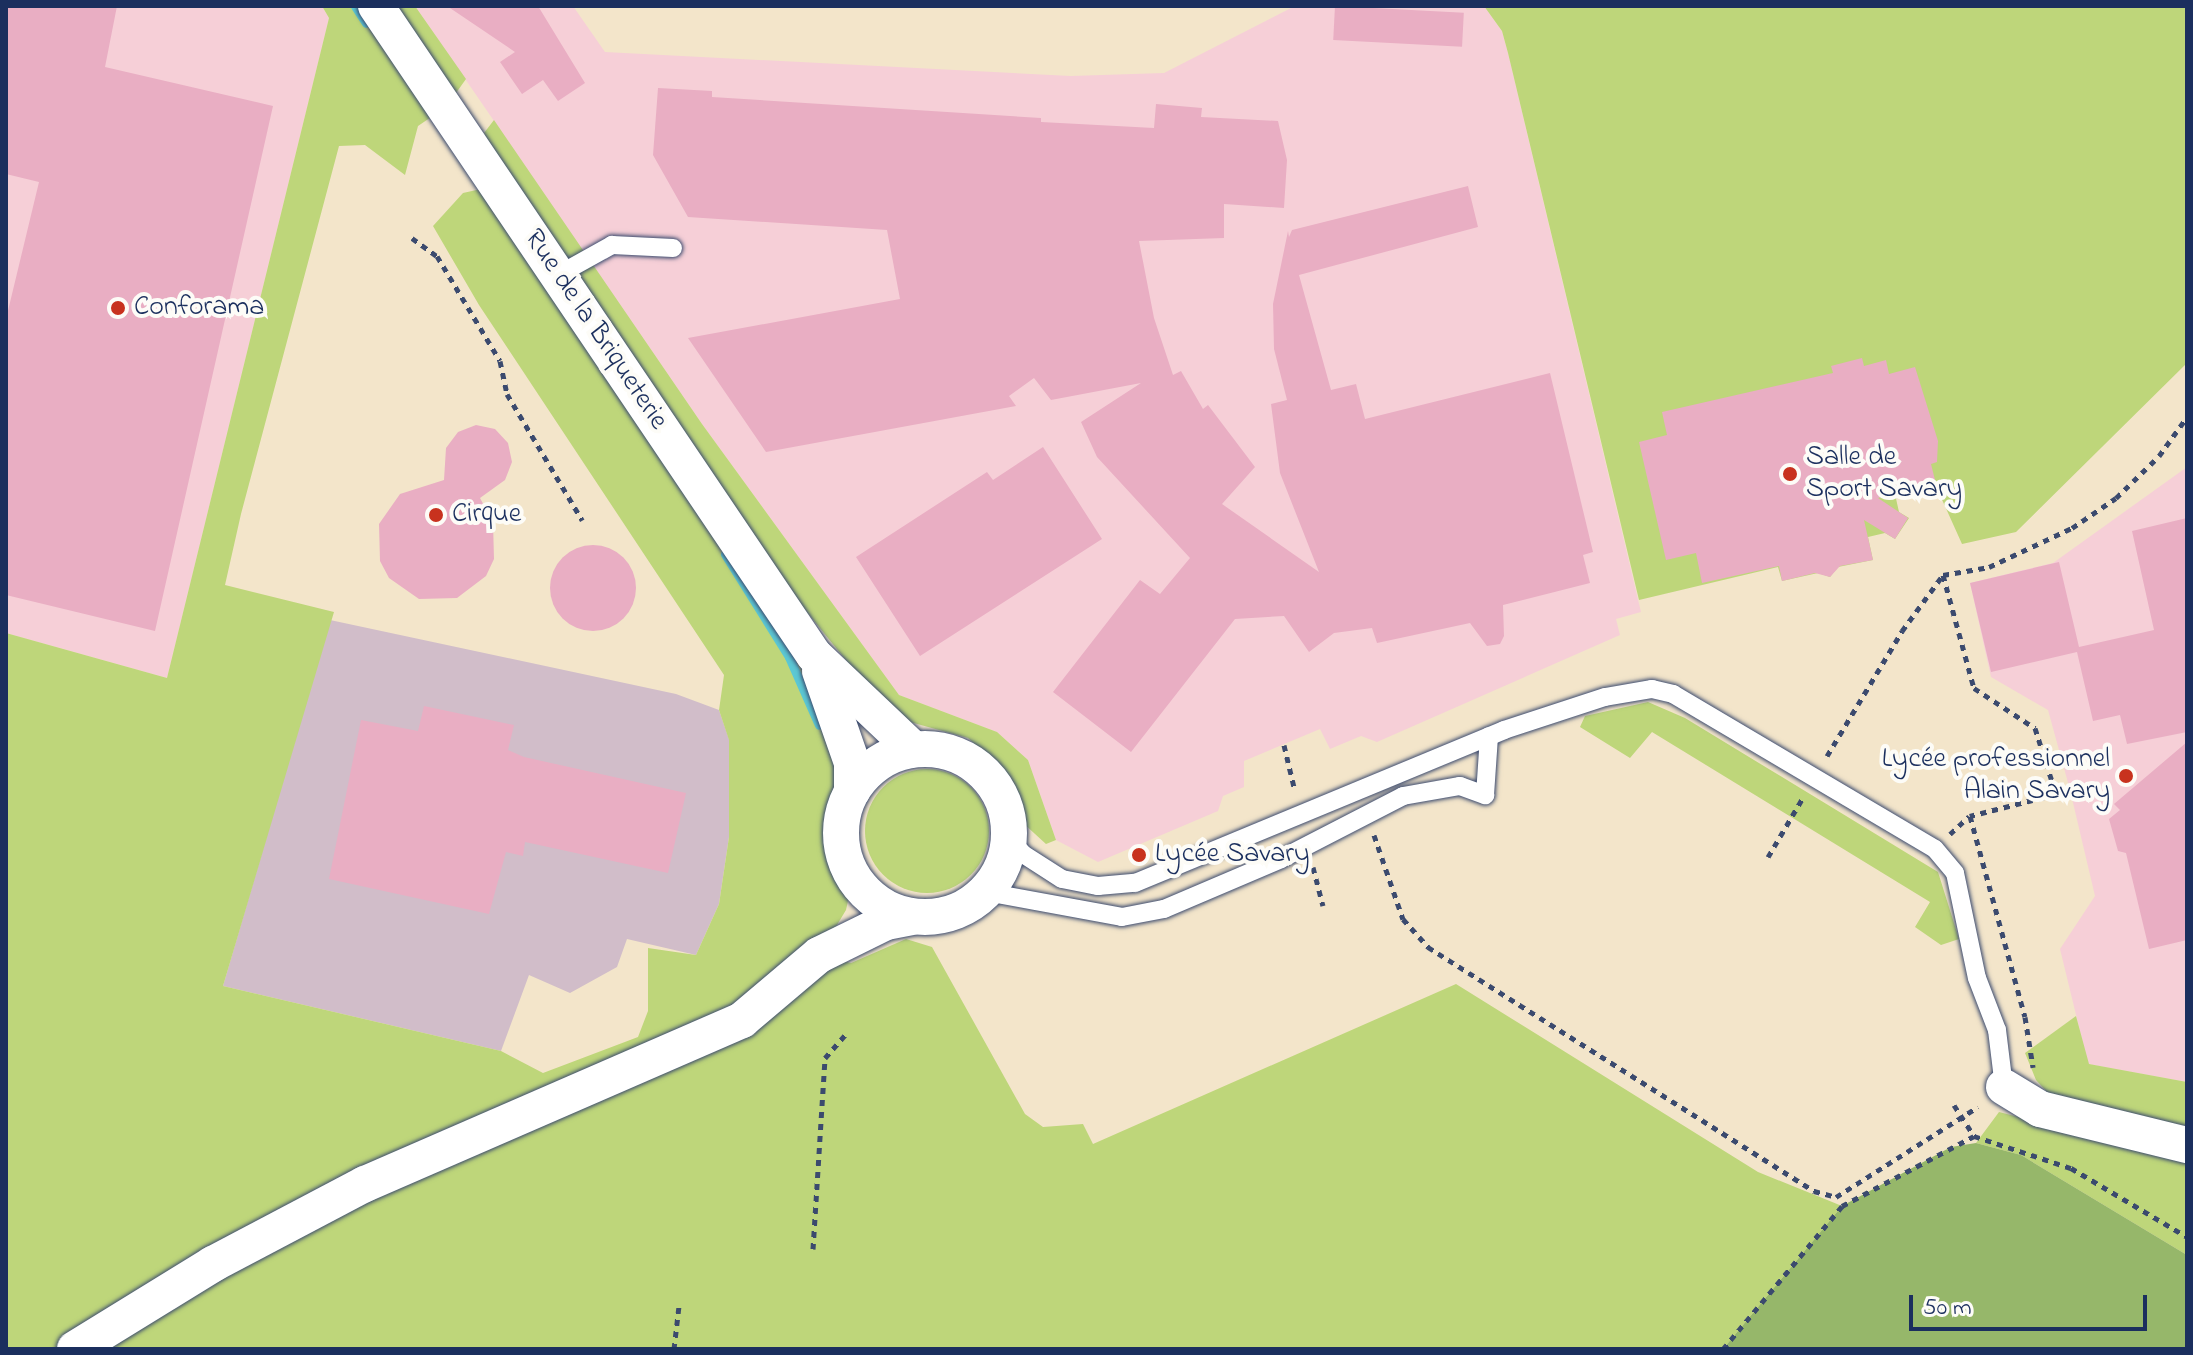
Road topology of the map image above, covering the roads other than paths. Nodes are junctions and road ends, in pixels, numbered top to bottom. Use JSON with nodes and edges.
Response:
{"nodes":[{"id":1,"x":376,"y":6,"type":"edge"},
{"id":2,"x":673,"y":248,"type":"dead end"},
{"id":3,"x":558,"y":275,"type":"junction"},
{"id":4,"x":814,"y":655,"type":"junction"},
{"id":5,"x":1489,"y":736,"type":"junction"},
{"id":6,"x":913,"y":749,"type":"junction"},
{"id":7,"x":852,"y":791,"type":"junction"},
{"id":8,"x":1010,"y":839,"type":"junction"},
{"id":9,"x":853,"y":878,"type":"junction"},
{"id":10,"x":986,"y":892,"type":"junction"},
{"id":11,"x":911,"y":917,"type":"junction"},
{"id":12,"x":819,"y":955,"type":"junction"},
{"id":13,"x":2004,"y":1087,"type":"joint"},
{"id":14,"x":2187,"y":1145,"type":"edge"},
{"id":15,"x":75,"y":1349,"type":"edge"}],
"edges":[{"from":1,"to":3,"type":"street","name":"Rue de la Briqueterie"},
{"from":2,"to":3,"type":"lane"},
{"from":3,"to":4,"type":"street","name":"Rue de la Briqueterie"},
{"from":4,"to":6,"type":"street","name":"Rue de la Briqueterie"},
{"from":4,"to":7,"type":"street","name":"Rue de la Briqueterie"},
{"from":5,"to":8,"type":"lane"},
{"from":5,"to":10,"type":"lane"},
{"from":5,"to":13,"type":"lane"},
{"from":6,"to":7,"type":"street"},
{"from":6,"to":8,"type":"street"},
{"from":7,"to":9,"type":"street"},
{"from":8,"to":10,"type":"street"},
{"from":9,"to":11,"type":"street"},
{"from":9,"to":12,"type":"street"},
{"from":10,"to":11,"type":"street"},
{"from":11,"to":12,"type":"street"},
{"from":12,"to":15,"type":"street"},
{"from":13,"to":14,"type":"street"}]}
